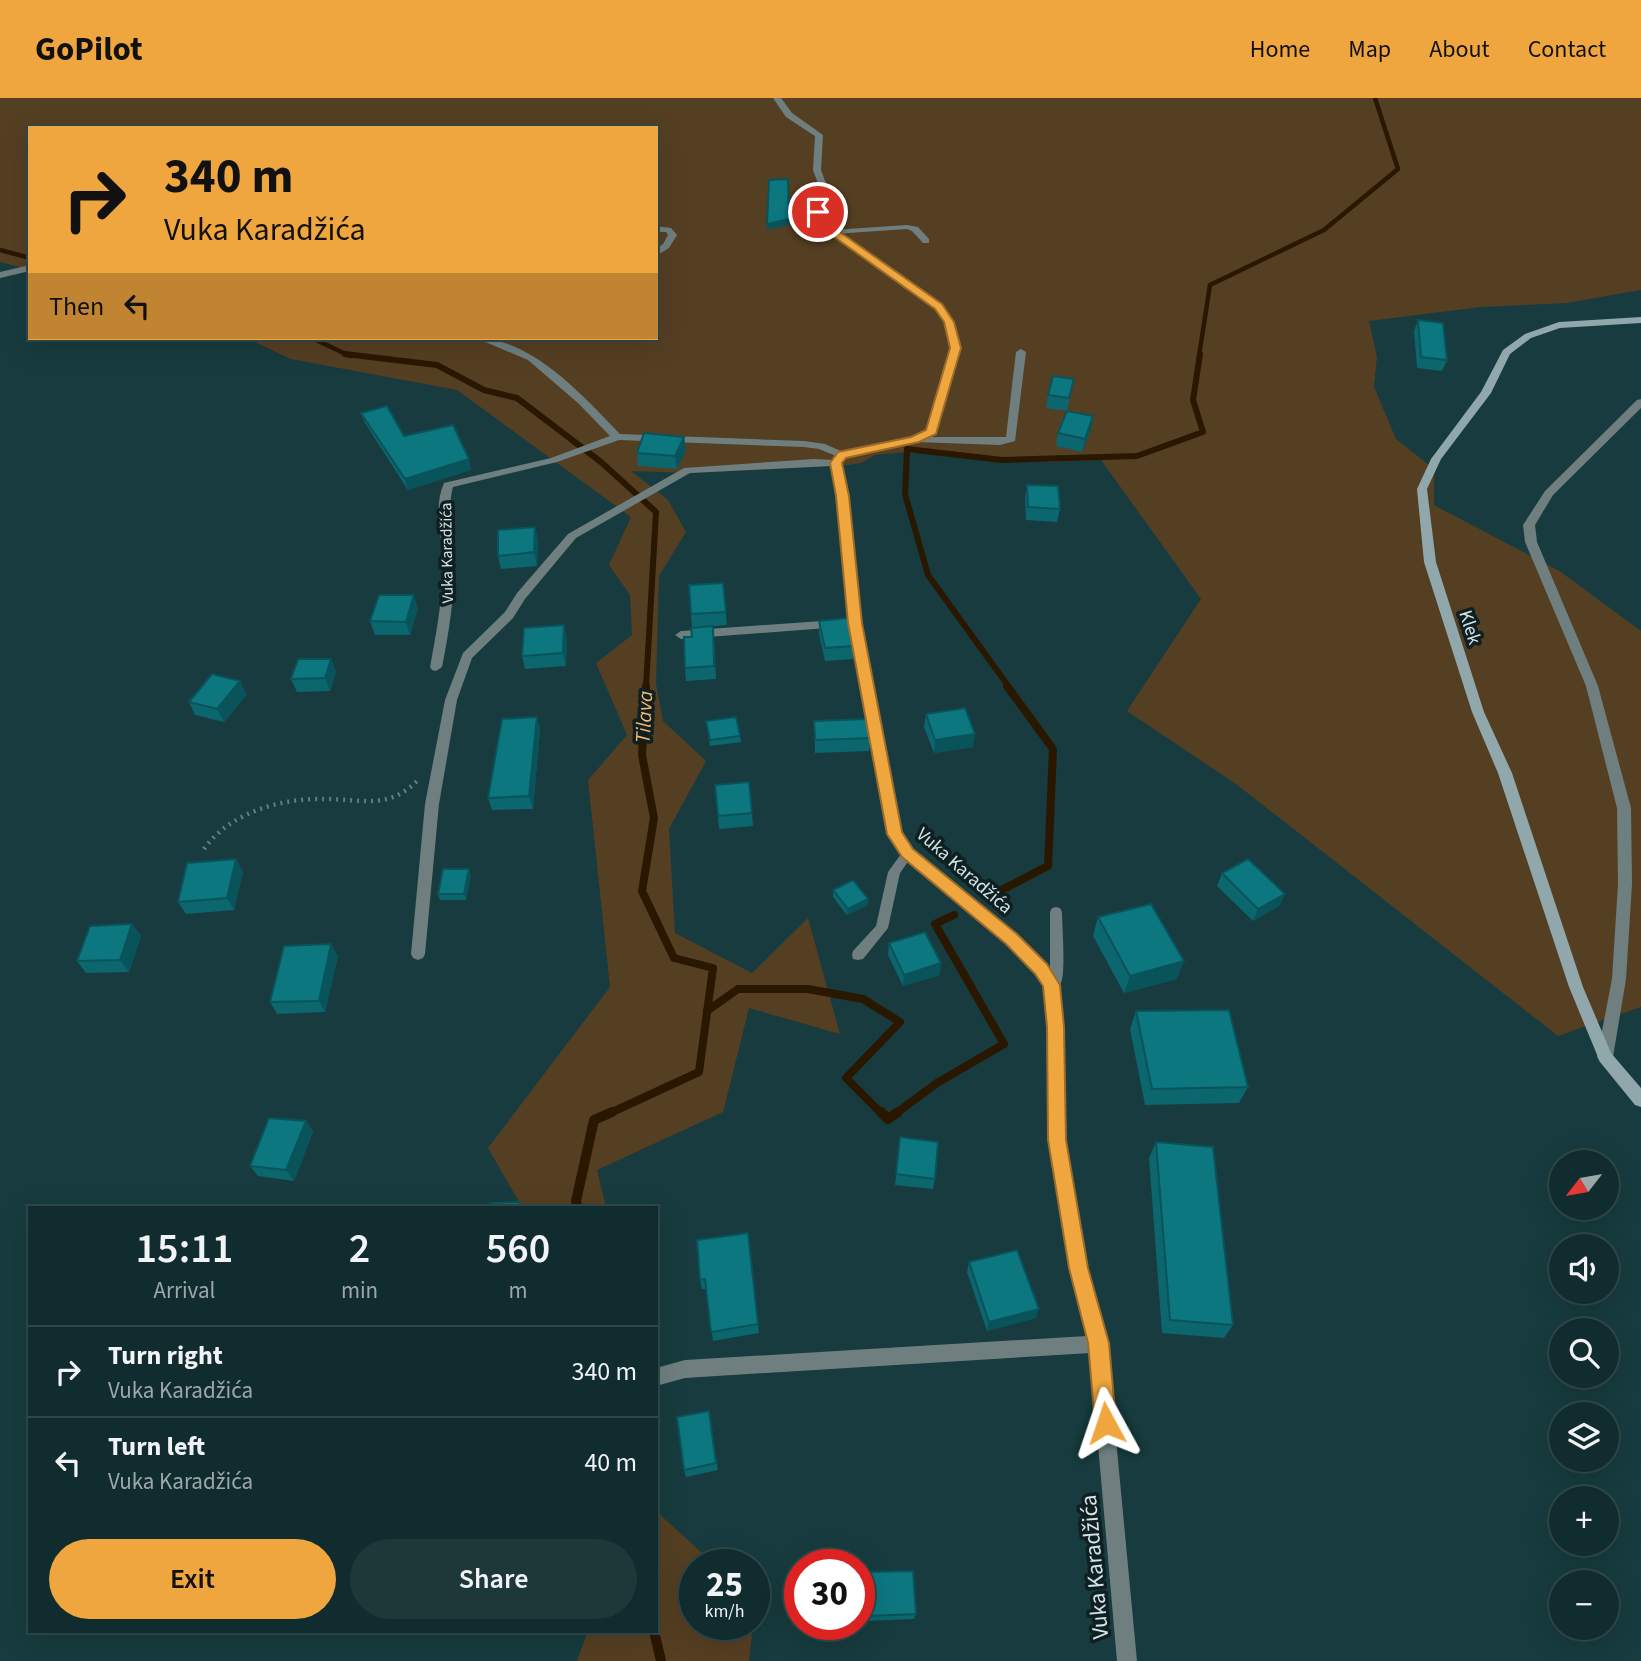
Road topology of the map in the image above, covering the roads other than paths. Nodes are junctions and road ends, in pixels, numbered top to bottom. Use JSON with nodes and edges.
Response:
{"nodes":[{"id":1,"x":777,"y":98,"type":"edge"},
{"id":2,"x":658,"y":229,"type":"edge"},
{"id":3,"x":834,"y":232,"type":"junction"},
{"id":4,"x":926,"y":241,"type":"dead end"},
{"id":5,"x":658,"y":252,"type":"edge"},
{"id":6,"x":28,"y":268,"type":"edge"},
{"id":7,"x":0,"y":275,"type":"edge"},
{"id":8,"x":1641,"y":320,"type":"edge"},
{"id":9,"x":500,"y":341,"type":"edge"},
{"id":10,"x":1021,"y":352,"type":"dead end"},
{"id":11,"x":1641,"y":402,"type":"edge"},
{"id":12,"x":617,"y":438,"type":"junction"},
{"id":13,"x":914,"y":440,"type":"junction"},
{"id":14,"x":839,"y":459,"type":"junction"},
{"id":15,"x":855,"y":623,"type":"junction"},
{"id":16,"x":681,"y":635,"type":"dead end"},
{"id":17,"x":436,"y":667,"type":"dead end"},
{"id":18,"x":908,"y":853,"type":"junction"},
{"id":19,"x":1056,"y":912,"type":"dead end"},
{"id":20,"x":418,"y":954,"type":"dead end"},
{"id":21,"x":858,"y":955,"type":"dead end"},
{"id":22,"x":1051,"y":985,"type":"junction"},
{"id":23,"x":1605,"y":1057,"type":"junction"},
{"id":24,"x":1641,"y":1100,"type":"edge"},
{"id":25,"x":1098,"y":1343,"type":"junction"},
{"id":26,"x":658,"y":1376,"type":"edge"},
{"id":27,"x":1127,"y":1661,"type":"edge"}],
"edges":[{"from":1,"to":3,"type":"street"},
{"from":2,"to":5,"type":"street"},
{"from":3,"to":4,"type":"lane"},
{"from":3,"to":13,"type":"street"},
{"from":6,"to":7,"type":"street"},
{"from":8,"to":23,"type":"street","name":"Klek"},
{"from":9,"to":12,"type":"street"},
{"from":10,"to":13,"type":"street"},
{"from":11,"to":23,"type":"street"},
{"from":12,"to":14,"type":"street"},
{"from":12,"to":17,"type":"street","name":"Vuka Karadžića"},
{"from":13,"to":14,"type":"street"},
{"from":14,"to":15,"type":"street","name":"Vuka Karadžića"},
{"from":14,"to":20,"type":"street"},
{"from":15,"to":16,"type":"street"},
{"from":15,"to":18,"type":"street","name":"Vuka Karadžića"},
{"from":18,"to":21,"type":"lane"},
{"from":18,"to":22,"type":"street","name":"Vuka Karadžića"},
{"from":19,"to":22,"type":"lane"},
{"from":22,"to":25,"type":"street","name":"Vuka Karadžića"},
{"from":23,"to":24,"type":"street","name":"Klek"},
{"from":25,"to":26,"type":"street"},
{"from":25,"to":27,"type":"street","name":"Vuka Karadžića"}]}
